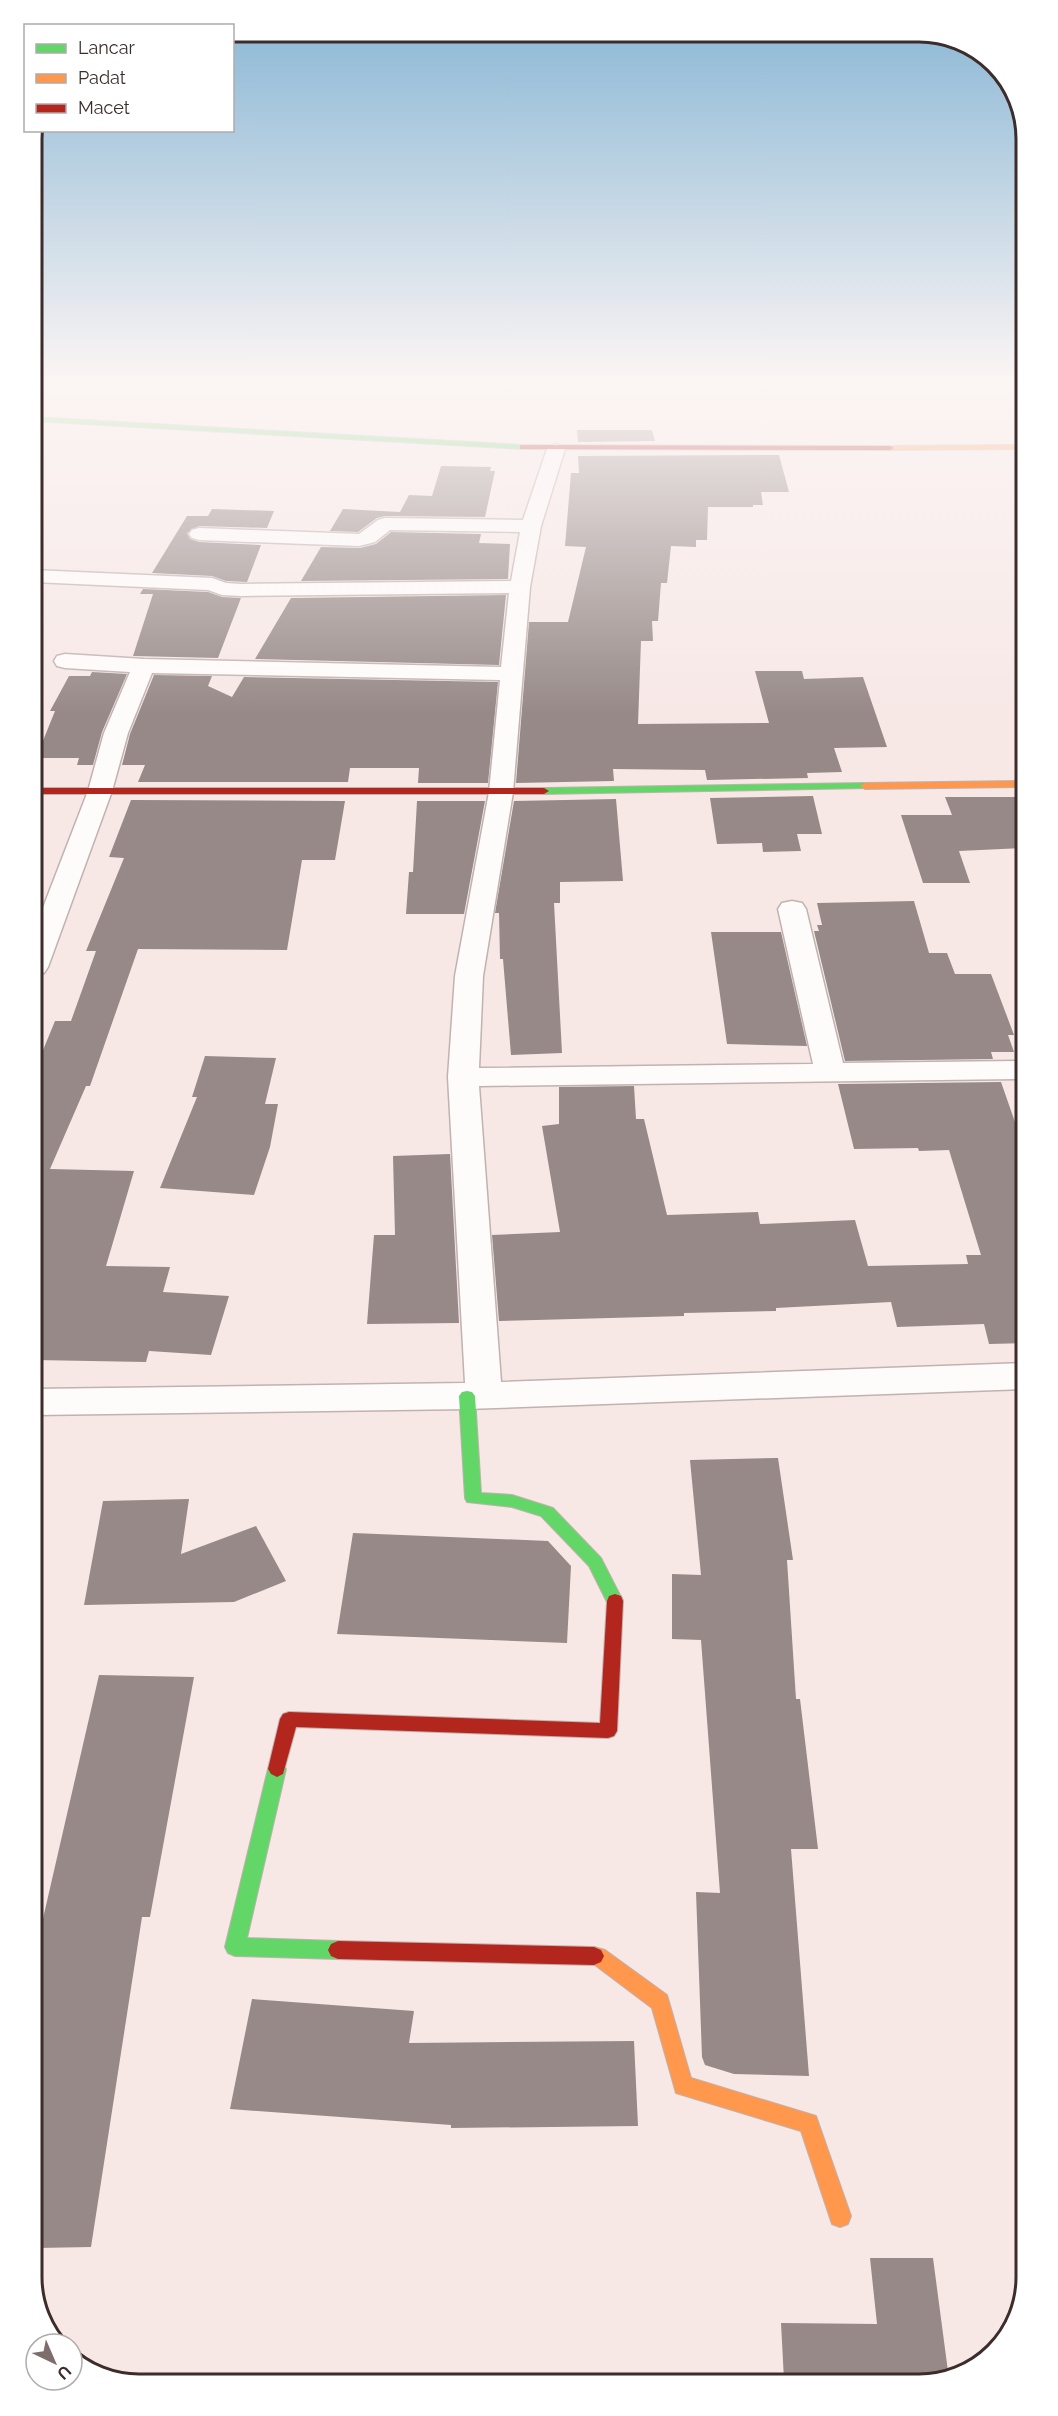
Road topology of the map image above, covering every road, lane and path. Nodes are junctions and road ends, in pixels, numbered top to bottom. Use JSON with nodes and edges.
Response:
{"nodes":[{"id":1,"x":543,"y":490,"type":"edge"},
{"id":2,"x":531,"y":526,"type":"junction"},
{"id":3,"x":199,"y":534,"type":"dead end"},
{"id":4,"x":42,"y":576,"type":"edge"},
{"id":5,"x":520,"y":587,"type":"junction"},
{"id":6,"x":65,"y":661,"type":"dead end"},
{"id":7,"x":144,"y":666,"type":"junction"},
{"id":8,"x":513,"y":674,"type":"junction"},
{"id":9,"x":1016,"y":784,"type":"edge"},
{"id":10,"x":42,"y":791,"type":"edge"},
{"id":11,"x":100,"y":791,"type":"junction"},
{"id":12,"x":501,"y":792,"type":"junction"},
{"id":13,"x":792,"y":909,"type":"dead end"},
{"id":14,"x":42,"y":946,"type":"edge"},
{"id":15,"x":1016,"y":1071,"type":"edge"},
{"id":16,"x":830,"y":1072,"type":"junction"},
{"id":17,"x":463,"y":1077,"type":"junction"},
{"id":18,"x":1016,"y":1376,"type":"edge"},
{"id":19,"x":475,"y":1396,"type":"junction"},
{"id":20,"x":42,"y":1402,"type":"edge"},
{"id":21,"x":840,"y":2217,"type":"dead end"}],
"edges":[{"from":1,"to":2,"type":"street"},
{"from":2,"to":3,"type":"street"},
{"from":2,"to":5,"type":"street"},
{"from":4,"to":5,"type":"street"},
{"from":5,"to":8,"type":"street"},
{"from":6,"to":7,"type":"street"},
{"from":7,"to":8,"type":"street"},
{"from":7,"to":11,"type":"street"},
{"from":8,"to":12,"type":"street"},
{"from":9,"to":12,"type":"street"},
{"from":10,"to":11,"type":"street"},
{"from":11,"to":12,"type":"street"},
{"from":11,"to":14,"type":"street"},
{"from":12,"to":17,"type":"street"},
{"from":13,"to":16,"type":"street"},
{"from":15,"to":16,"type":"street"},
{"from":16,"to":17,"type":"street"},
{"from":17,"to":19,"type":"street"},
{"from":18,"to":19,"type":"street"},
{"from":19,"to":20,"type":"street"},
{"from":19,"to":21,"type":"street"}]}
